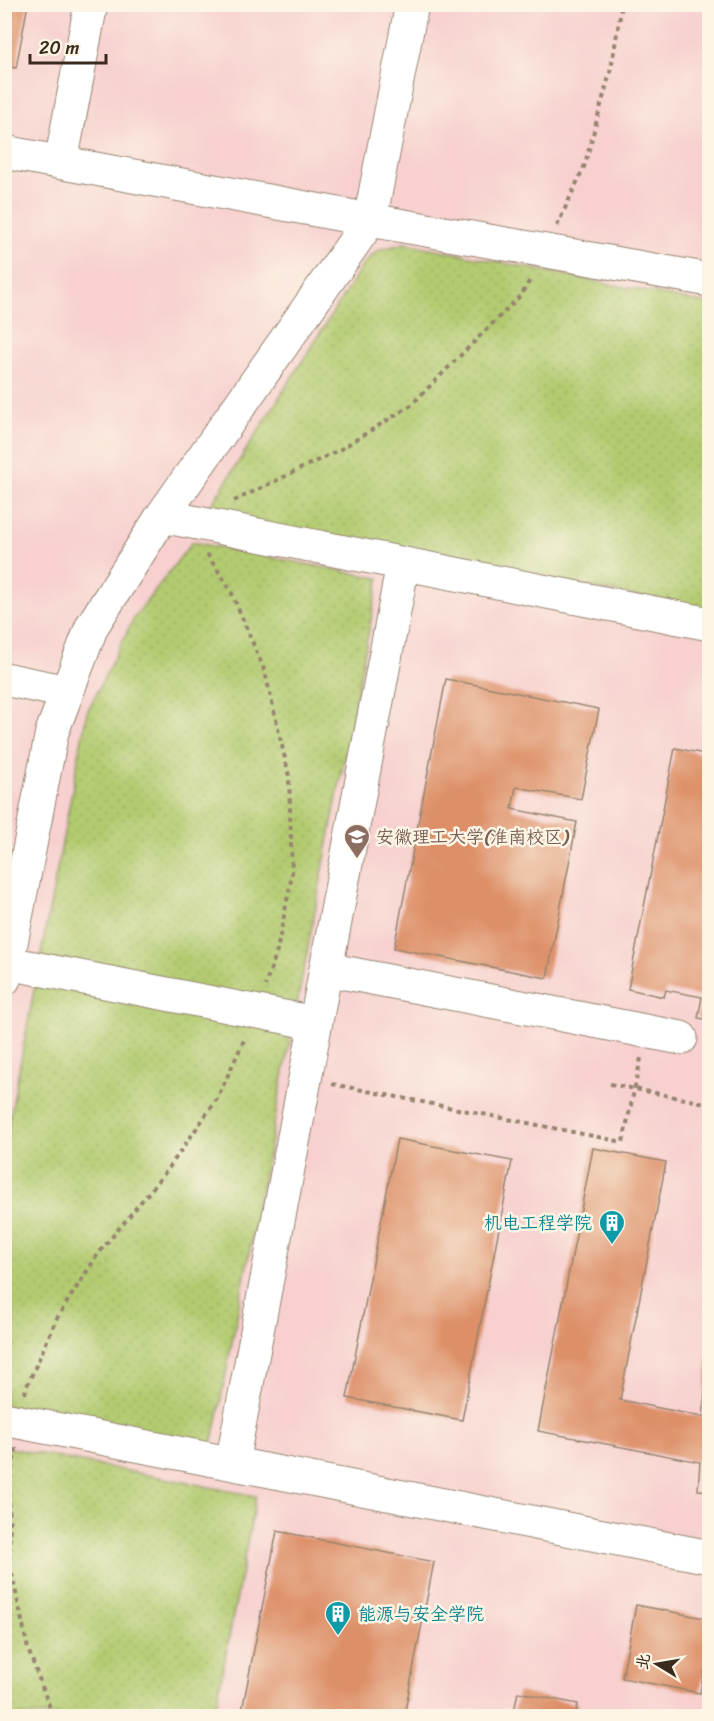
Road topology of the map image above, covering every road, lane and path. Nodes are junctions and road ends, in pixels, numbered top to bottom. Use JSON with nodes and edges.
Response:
{"nodes":[{"id":1,"x":91,"y":4,"type":"edge"},
{"id":2,"x":412,"y":4,"type":"edge"},
{"id":3,"x":622,"y":4,"type":"edge"},
{"id":4,"x":4,"y":152,"type":"edge"},
{"id":5,"x":61,"y":162,"type":"junction"},
{"id":6,"x":370,"y":220,"type":"junction"},
{"id":7,"x":545,"y":251,"type":"junction"},
{"id":8,"x":710,"y":280,"type":"edge"},
{"id":9,"x":233,"y":501,"type":"dead end"},
{"id":10,"x":174,"y":518,"type":"junction"},
{"id":11,"x":403,"y":564,"type":"junction"},
{"id":12,"x":710,"y":624,"type":"edge"},
{"id":13,"x":4,"y":679,"type":"edge"},
{"id":14,"x":67,"y":692,"type":"junction"},
{"id":15,"x":326,"y":969,"type":"junction"},
{"id":16,"x":6,"y":971,"type":"edge"},
{"id":17,"x":257,"y":1012,"type":"junction"},
{"id":18,"x":315,"y":1023,"type":"junction"},
{"id":19,"x":646,"y":1031,"type":"junction"},
{"id":20,"x":681,"y":1038,"type":"dead end"},
{"id":21,"x":305,"y":1079,"type":"junction"},
{"id":22,"x":610,"y":1084,"type":"dead end"},
{"id":23,"x":635,"y":1089,"type":"junction"},
{"id":24,"x":710,"y":1104,"type":"edge"},
{"id":25,"x":12,"y":1420,"type":"edge"},
{"id":26,"x":232,"y":1463,"type":"junction"},
{"id":27,"x":710,"y":1557,"type":"edge"},
{"id":28,"x":53,"y":1716,"type":"edge"}],
"edges":[{"from":1,"to":5,"type":"lane"},
{"from":2,"to":6,"type":"lane"},
{"from":3,"to":7,"type":"path"},
{"from":4,"to":5,"type":"lane"},
{"from":5,"to":6,"type":"lane"},
{"from":6,"to":7,"type":"lane"},
{"from":6,"to":10,"type":"lane"},
{"from":7,"to":8,"type":"lane"},
{"from":7,"to":9,"type":"path"},
{"from":10,"to":11,"type":"lane"},
{"from":10,"to":14,"type":"lane"},
{"from":10,"to":17,"type":"path"},
{"from":11,"to":12,"type":"lane"},
{"from":11,"to":15,"type":"lane"},
{"from":13,"to":14,"type":"lane"},
{"from":14,"to":16,"type":"lane"},
{"from":15,"to":18,"type":"lane"},
{"from":15,"to":19,"type":"lane"},
{"from":16,"to":17,"type":"lane"},
{"from":17,"to":18,"type":"lane"},
{"from":17,"to":25,"type":"path"},
{"from":18,"to":21,"type":"lane"},
{"from":19,"to":20,"type":"lane"},
{"from":19,"to":23,"type":"path"},
{"from":21,"to":23,"type":"path"},
{"from":21,"to":26,"type":"lane"},
{"from":22,"to":23,"type":"path"},
{"from":23,"to":24,"type":"path"},
{"from":25,"to":26,"type":"lane"},
{"from":25,"to":28,"type":"path"},
{"from":26,"to":27,"type":"lane"}]}
